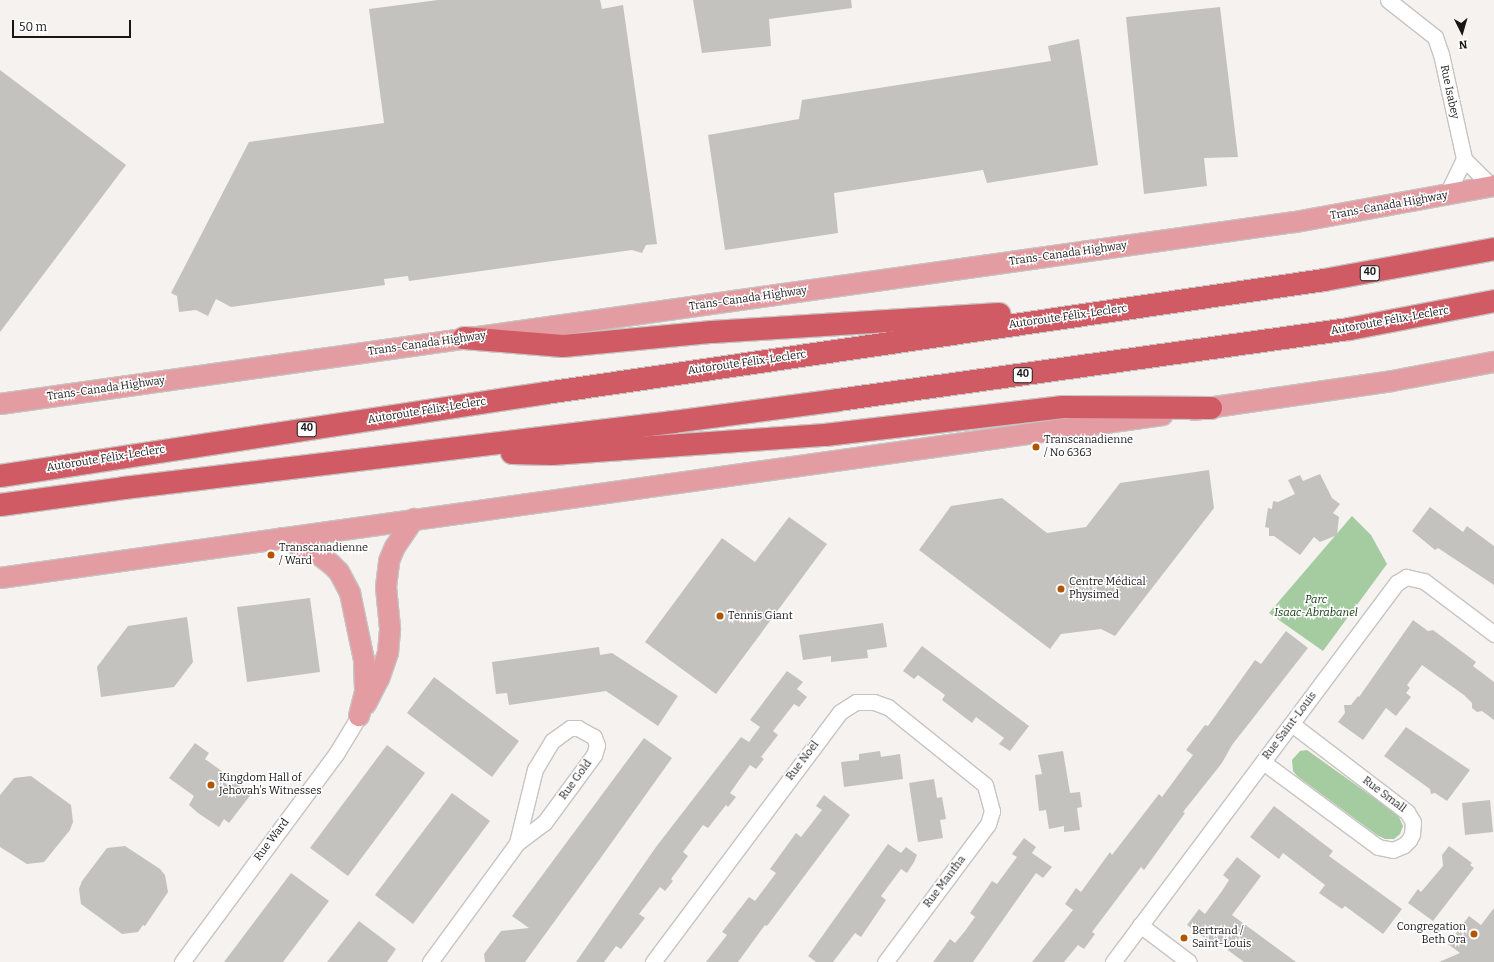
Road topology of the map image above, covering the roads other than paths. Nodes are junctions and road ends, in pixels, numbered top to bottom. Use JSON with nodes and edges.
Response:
{"nodes":[{"id":1,"x":1388,"y":0,"type":"edge"},
{"id":2,"x":1464,"y":159,"type":"junction"},
{"id":3,"x":1493,"y":186,"type":"edge"},
{"id":4,"x":1446,"y":196,"type":"junction"},
{"id":5,"x":1494,"y":249,"type":"edge"},
{"id":6,"x":1494,"y":301,"type":"edge"},
{"id":7,"x":1166,"y":303,"type":"junction"},
{"id":8,"x":464,"y":338,"type":"junction"},
{"id":9,"x":1494,"y":362,"type":"edge"},
{"id":10,"x":0,"y":404,"type":"edge"},
{"id":11,"x":1211,"y":408,"type":"junction"},
{"id":12,"x":432,"y":452,"type":"junction"},
{"id":13,"x":0,"y":476,"type":"edge"},
{"id":14,"x":0,"y":505,"type":"edge"},
{"id":15,"x":414,"y":519,"type":"junction"},
{"id":16,"x":282,"y":538,"type":"junction"},
{"id":17,"x":0,"y":578,"type":"edge"},
{"id":18,"x":1494,"y":634,"type":"edge"},
{"id":19,"x":359,"y":716,"type":"junction"},
{"id":20,"x":1292,"y":724,"type":"junction"},
{"id":21,"x":1263,"y":762,"type":"junction"},
{"id":22,"x":990,"y":797,"type":"joint"},
{"id":23,"x":516,"y":843,"type":"junction"},
{"id":24,"x":1140,"y":925,"type":"junction"},
{"id":25,"x":182,"y":962,"type":"edge"},
{"id":26,"x":430,"y":962,"type":"edge"},
{"id":27,"x":653,"y":962,"type":"edge"},
{"id":28,"x":885,"y":962,"type":"edge"},
{"id":29,"x":1113,"y":962,"type":"edge"},
{"id":30,"x":1189,"y":962,"type":"edge"}],
"edges":[{"from":1,"to":2,"type":"street","name":"Rue Isabey"},
{"from":2,"to":3,"type":"street"},
{"from":2,"to":4,"type":"street"},
{"from":3,"to":4,"type":"main road","name":"Trans-Canada Highway"},
{"from":4,"to":8,"type":"main road","name":"Trans-Canada Highway"},
{"from":5,"to":7,"type":"highway","name":"Autoroute Félix-Leclerc","number":"40"},
{"from":6,"to":12,"type":"highway","name":"Autoroute Félix-Leclerc","number":"40"},
{"from":7,"to":8,"type":"highway"},
{"from":7,"to":13,"type":"highway","name":"Autoroute Félix-Leclerc","number":"40"},
{"from":8,"to":10,"type":"main road","name":"Trans-Canada Highway"},
{"from":9,"to":11,"type":"main road"},
{"from":11,"to":12,"type":"highway"},
{"from":11,"to":15,"type":"main road"},
{"from":12,"to":14,"type":"highway","name":"Autoroute Félix-Leclerc","number":"40"},
{"from":15,"to":16,"type":"main road"},
{"from":15,"to":19,"type":"main road"},
{"from":16,"to":17,"type":"main road"},
{"from":16,"to":19,"type":"main road"},
{"from":18,"to":20,"type":"street","name":"Rue Saint-Louis"},
{"from":19,"to":25,"type":"street","name":"Rue Ward"},
{"from":20,"to":21,"type":"street","name":"Rue Saint-Louis"},
{"from":20,"to":21,"type":"street","name":"Rue Small"},
{"from":21,"to":24,"type":"street","name":"Rue Saint-Louis"},
{"from":22,"to":27,"type":"street","name":"Rue Noël"},
{"from":22,"to":28,"type":"street","name":"Rue Mantha"},
{"from":23,"to":23,"type":"street","name":"Rue Gold"},
{"from":23,"to":26,"type":"street","name":"Rue Gold"},
{"from":24,"to":29,"type":"street","name":"Rue Saint-Louis"},
{"from":24,"to":30,"type":"street"}]}
